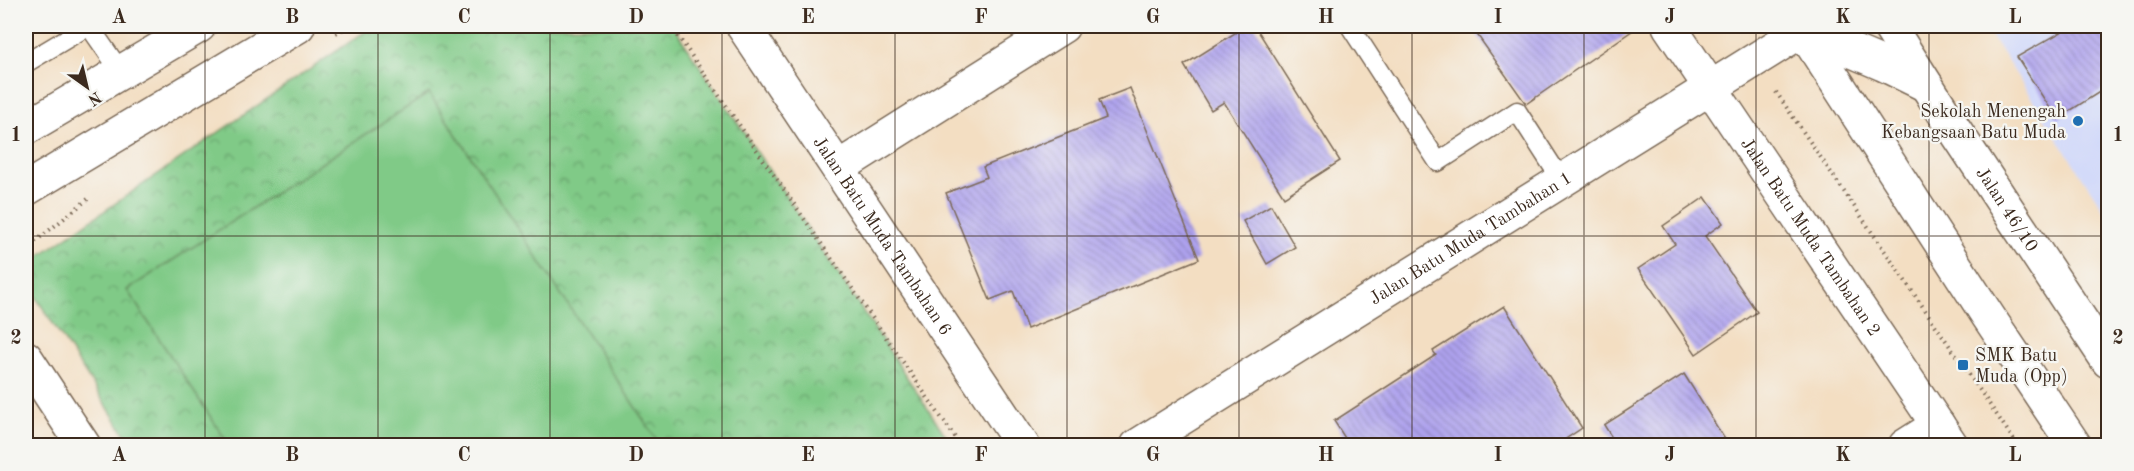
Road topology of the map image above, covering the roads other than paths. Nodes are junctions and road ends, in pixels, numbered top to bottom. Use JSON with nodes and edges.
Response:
{"nodes":[{"id":1,"x":89,"y":26,"type":"edge"},
{"id":2,"x":298,"y":26,"type":"edge"},
{"id":3,"x":743,"y":26,"type":"edge"},
{"id":4,"x":1063,"y":26,"type":"edge"},
{"id":5,"x":1350,"y":26,"type":"edge"},
{"id":6,"x":1669,"y":26,"type":"edge"},
{"id":7,"x":1889,"y":26,"type":"edge"},
{"id":8,"x":1802,"y":27,"type":"edge"},
{"id":9,"x":184,"y":29,"type":"edge"},
{"id":10,"x":26,"y":63,"type":"edge"},
{"id":11,"x":121,"y":72,"type":"junction"},
{"id":12,"x":1926,"y":86,"type":"junction"},
{"id":13,"x":1711,"y":87,"type":"junction"},
{"id":14,"x":26,"y":128,"type":"edge"},
{"id":15,"x":838,"y":168,"type":"junction"},
{"id":16,"x":1562,"y":181,"type":"junction"},
{"id":17,"x":26,"y":189,"type":"edge"},
{"id":18,"x":26,"y":358,"type":"edge"},
{"id":19,"x":2109,"y":361,"type":"edge"},
{"id":20,"x":1945,"y":435,"type":"edge"},
{"id":21,"x":84,"y":446,"type":"edge"},
{"id":22,"x":1023,"y":446,"type":"edge"},
{"id":23,"x":1137,"y":446,"type":"edge"},
{"id":24,"x":1905,"y":446,"type":"edge"},
{"id":25,"x":2075,"y":446,"type":"edge"}],
"edges":[{"from":1,"to":10,"type":"lane"},
{"from":1,"to":11,"type":"lane"},
{"from":2,"to":17,"type":"street"},
{"from":3,"to":15,"type":"street","name":"Jalan Batu Muda Tambahan 6"},
{"from":4,"to":15,"type":"street"},
{"from":5,"to":16,"type":"lane"},
{"from":6,"to":13,"type":"street","name":"Jalan Batu Muda Tambahan 2"},
{"from":7,"to":12,"type":"street","name":"Jalan 46/10"},
{"from":8,"to":12,"type":"street"},
{"from":8,"to":13,"type":"street","name":"Jalan Batu Muda Tambahan 1"},
{"from":8,"to":25,"type":"street"},
{"from":9,"to":11,"type":"street"},
{"from":11,"to":14,"type":"street"},
{"from":12,"to":19,"type":"street","name":"Jalan 46/10"},
{"from":13,"to":16,"type":"street","name":"Jalan Batu Muda Tambahan 1"},
{"from":13,"to":20,"type":"street","name":"Jalan Batu Muda Tambahan 2"},
{"from":15,"to":22,"type":"street","name":"Jalan Batu Muda Tambahan 6"},
{"from":16,"to":23,"type":"street","name":"Jalan Batu Muda Tambahan 1"},
{"from":18,"to":21,"type":"street"},
{"from":20,"to":24,"type":"street"}]}
